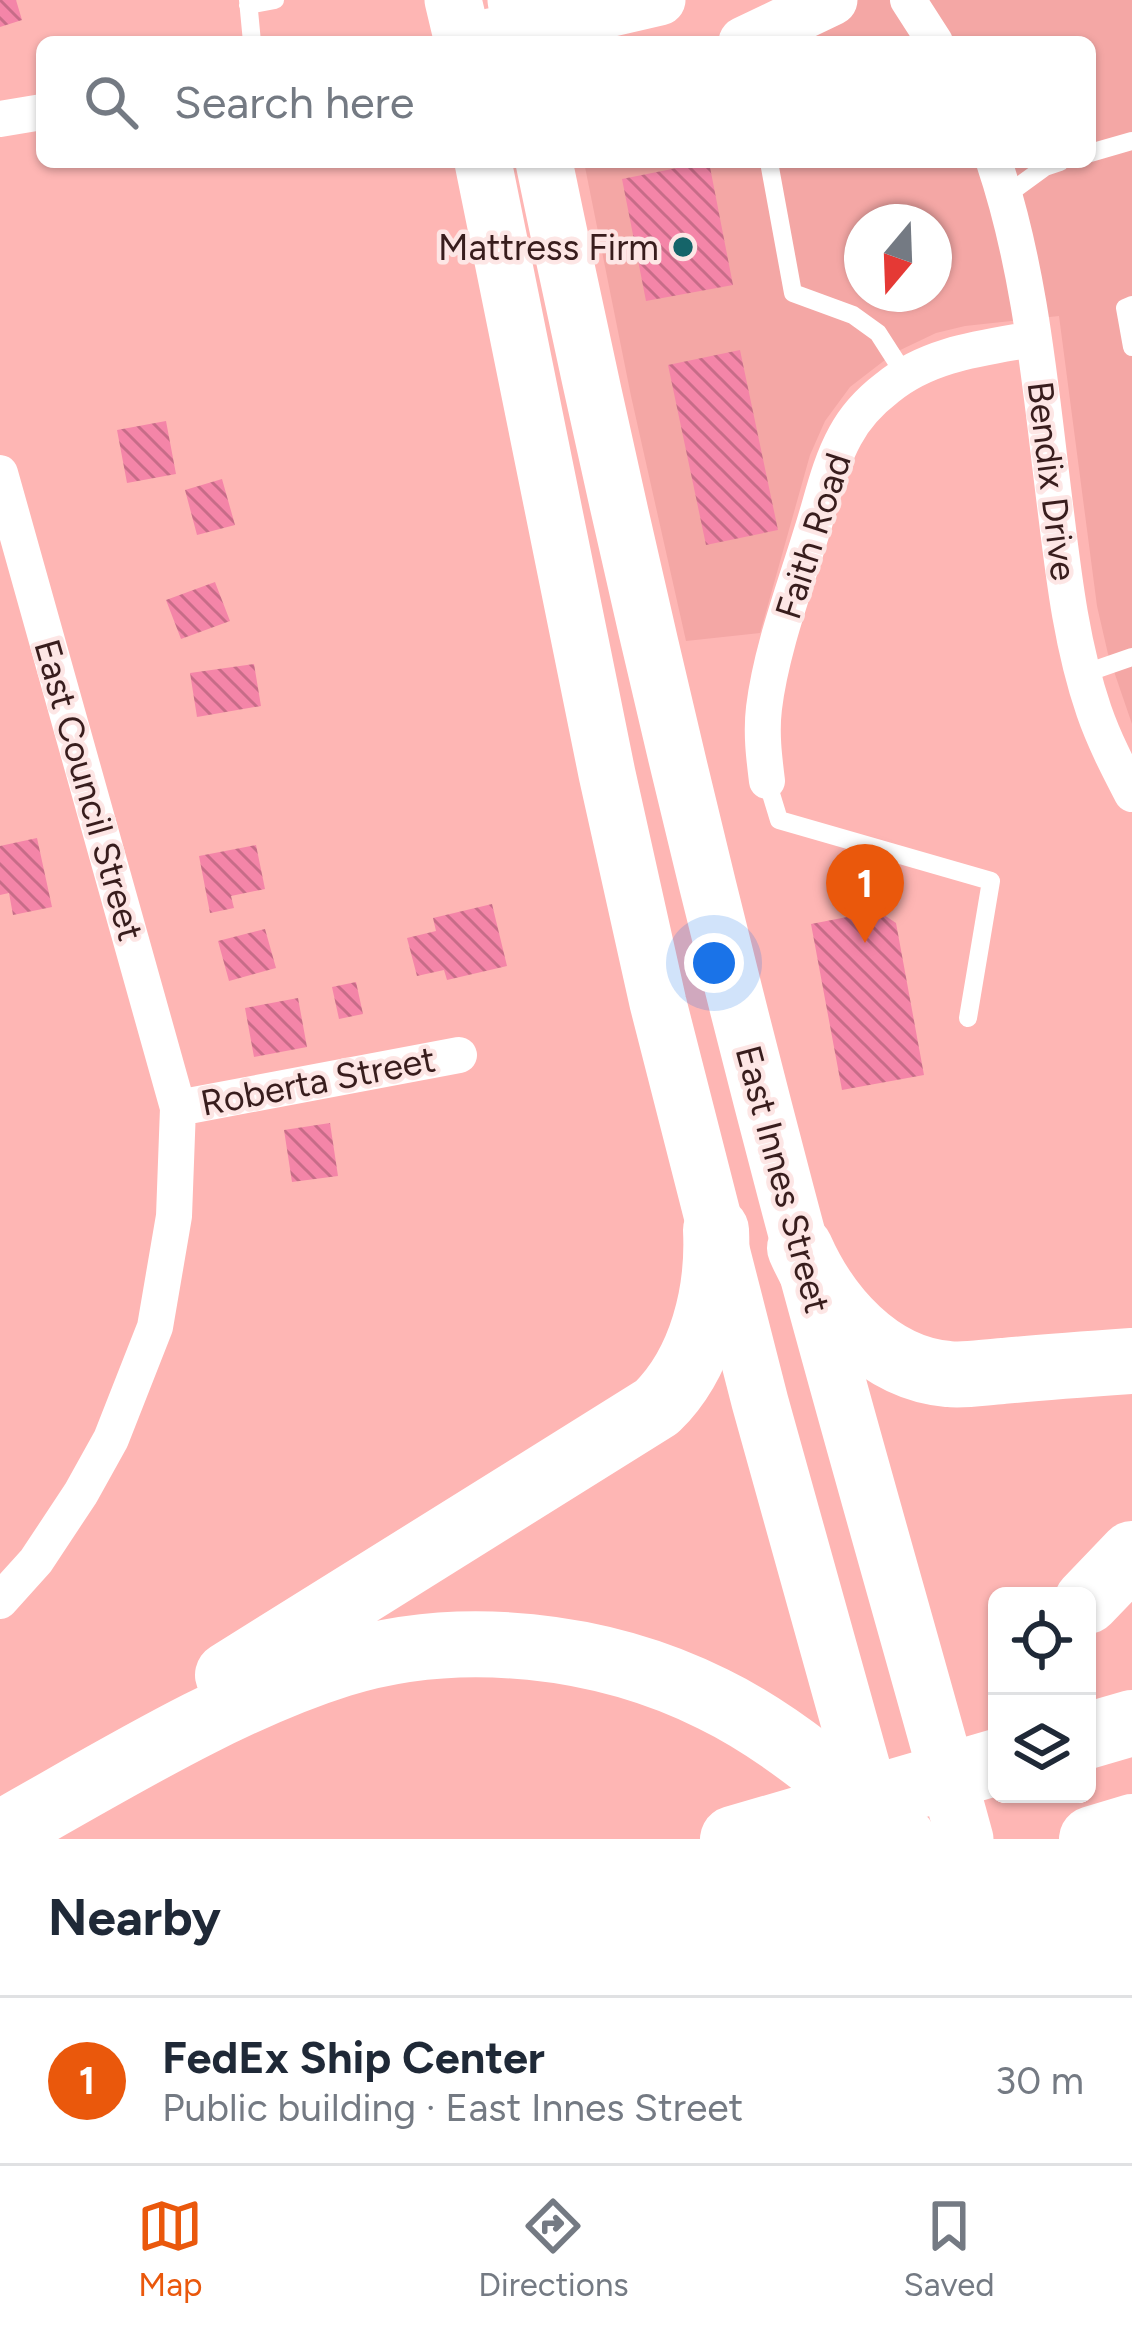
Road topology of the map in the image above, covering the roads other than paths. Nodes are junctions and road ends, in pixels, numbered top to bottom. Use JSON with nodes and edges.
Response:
{"nodes":[{"id":1,"x":275,"y":0,"type":"edge"},
{"id":2,"x":453,"y":0,"type":"edge"},
{"id":3,"x":660,"y":0,"type":"edge"},
{"id":4,"x":832,"y":0,"type":"edge"},
{"id":5,"x":908,"y":0,"type":"edge"},
{"id":6,"x":248,"y":2,"type":"edge"},
{"id":7,"x":511,"y":29,"type":"edge"},
{"id":8,"x":251,"y":36,"type":"edge"},
{"id":9,"x":462,"y":36,"type":"edge"},
{"id":10,"x":757,"y":36,"type":"edge"},
{"id":11,"x":931,"y":36,"type":"edge"},
{"id":12,"x":36,"y":113,"type":"edge"},
{"id":13,"x":0,"y":119,"type":"edge"},
{"id":14,"x":1132,"y":141,"type":"edge"},
{"id":15,"x":1096,"y":151,"type":"edge"},
{"id":16,"x":483,"y":168,"type":"edge"},
{"id":17,"x":545,"y":168,"type":"edge"},
{"id":18,"x":770,"y":168,"type":"edge"},
{"id":19,"x":1038,"y":168,"type":"edge"},
{"id":20,"x":1000,"y":179,"type":"edge"},
{"id":21,"x":1132,"y":305,"type":"edge"},
{"id":22,"x":1033,"y":340,"type":"junction"},
{"id":23,"x":1132,"y":347,"type":"edge"},
{"id":24,"x":905,"y":375,"type":"junction"},
{"id":25,"x":0,"y":473,"type":"edge"},
{"id":26,"x":1132,"y":657,"type":"edge"},
{"id":27,"x":1083,"y":674,"type":"junction"},
{"id":28,"x":1120,"y":744,"type":"edge"},
{"id":29,"x":767,"y":781,"type":"joint"},
{"id":30,"x":1132,"y":794,"type":"edge"},
{"id":31,"x":968,"y":1018,"type":"dead end"},
{"id":32,"x":459,"y":1054,"type":"dead end"},
{"id":33,"x":178,"y":1108,"type":"junction"},
{"id":34,"x":716,"y":1230,"type":"junction"},
{"id":35,"x":800,"y":1247,"type":"junction"},
{"id":36,"x":1132,"y":1361,"type":"edge"},
{"id":37,"x":1132,"y":1554,"type":"edge"},
{"id":38,"x":1096,"y":1592,"type":"edge"},
{"id":39,"x":0,"y":1601,"type":"edge"},
{"id":40,"x":1132,"y":1723,"type":"edge"},
{"id":41,"x":1096,"y":1733,"type":"edge"},
{"id":42,"x":931,"y":1808,"type":"edge"},
{"id":43,"x":0,"y":1820,"type":"edge"},
{"id":44,"x":1132,"y":1827,"type":"edge"},
{"id":45,"x":0,"y":1834,"type":"edge"},
{"id":46,"x":734,"y":1839,"type":"edge"},
{"id":47,"x":1092,"y":1839,"type":"edge"}],
"edges":[{"from":1,"to":6,"type":"lane"},
{"from":2,"to":9,"type":"main road"},
{"from":3,"to":7,"type":"main road"},
{"from":4,"to":10,"type":"main road"},
{"from":5,"to":11,"type":"street"},
{"from":6,"to":8,"type":"lane"},
{"from":12,"to":13,"type":"street"},
{"from":14,"to":15,"type":"lane"},
{"from":16,"to":34,"type":"main road"},
{"from":17,"to":35,"type":"main road","name":"East Innes Street"},
{"from":18,"to":24,"type":"lane"},
{"from":19,"to":20,"type":"lane"},
{"from":20,"to":22,"type":"street","name":"Bendix Drive"},
{"from":21,"to":23,"type":"lane"},
{"from":22,"to":24,"type":"street","name":"Faith Road"},
{"from":22,"to":27,"type":"street","name":"Bendix Drive"},
{"from":24,"to":29,"type":"street","name":"Faith Road"},
{"from":25,"to":33,"type":"street","name":"East Council Street"},
{"from":26,"to":27,"type":"lane"},
{"from":27,"to":28,"type":"street","name":"Bendix Drive"},
{"from":28,"to":30,"type":"street","name":"Bendix Drive"},
{"from":29,"to":31,"type":"lane"},
{"from":32,"to":33,"type":"street","name":"Roberta Street"},
{"from":33,"to":39,"type":"street","name":"East Council Street"},
{"from":34,"to":42,"type":"main road"},
{"from":34,"to":43,"type":"highway"},
{"from":35,"to":36,"type":"highway"},
{"from":35,"to":42,"type":"main road","name":"East Innes Street"},
{"from":37,"to":38,"type":"highway"},
{"from":40,"to":41,"type":"highway"},
{"from":42,"to":45,"type":"highway"},
{"from":42,"to":46,"type":"highway"},
{"from":44,"to":47,"type":"highway"}]}
